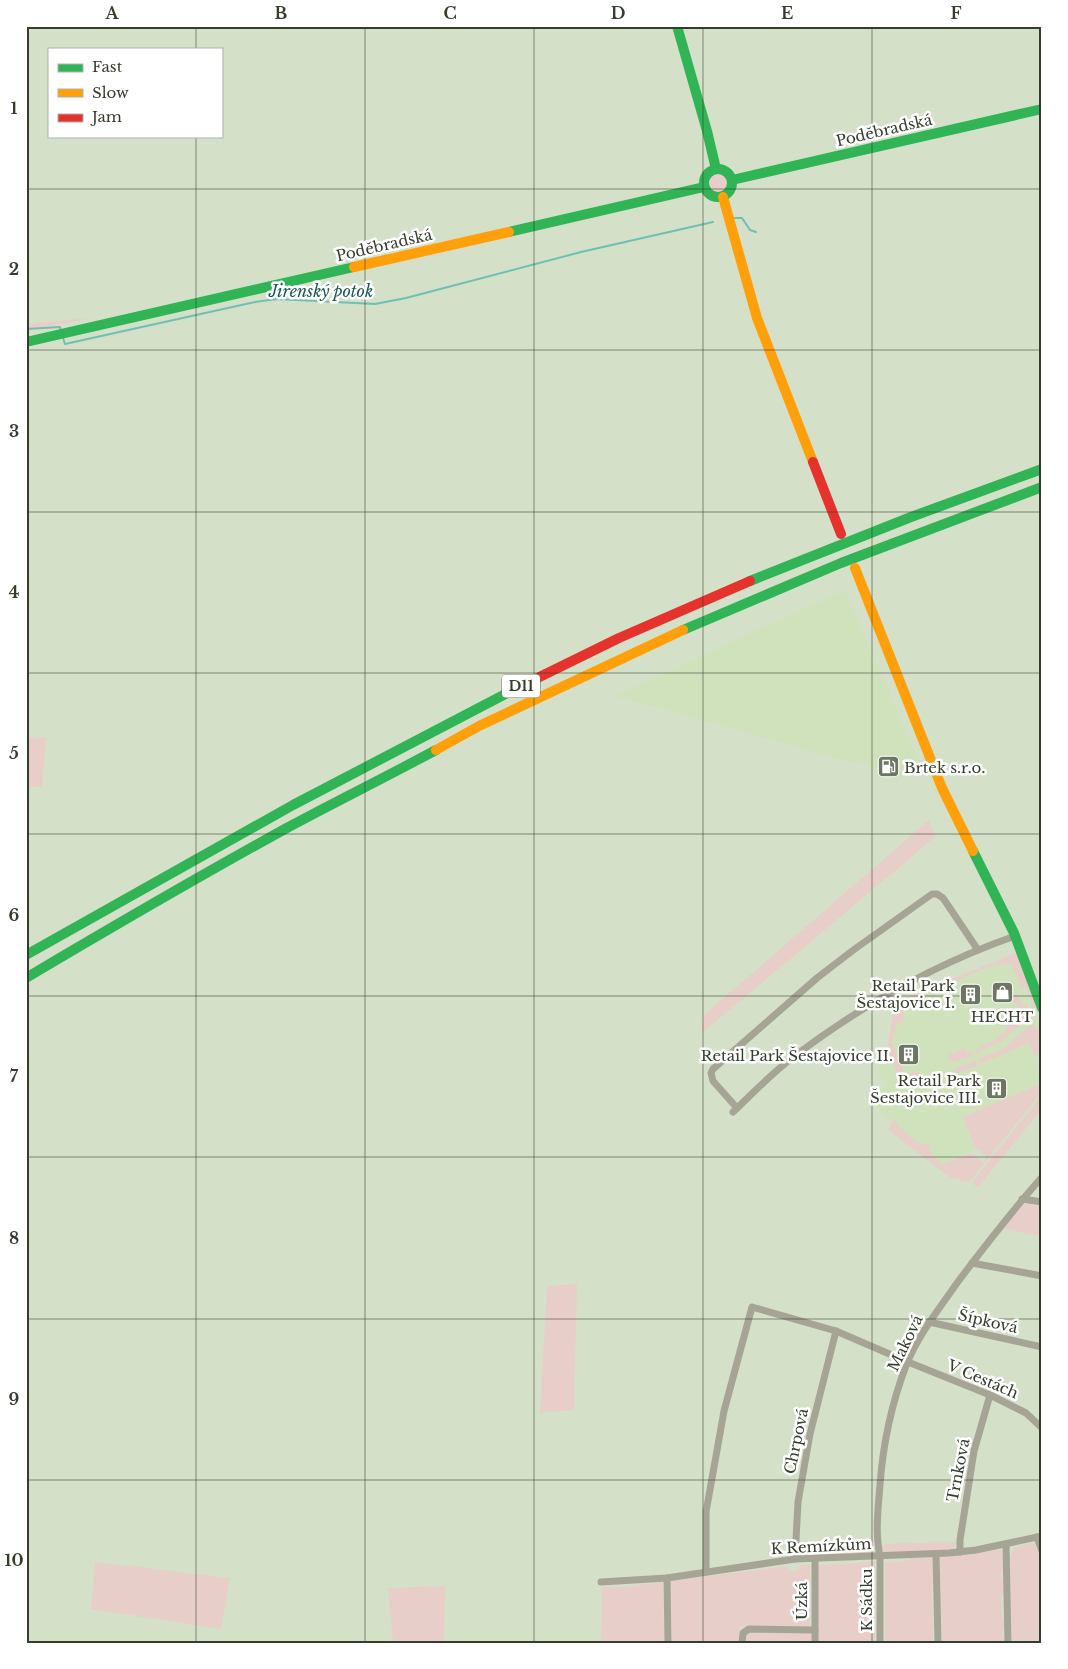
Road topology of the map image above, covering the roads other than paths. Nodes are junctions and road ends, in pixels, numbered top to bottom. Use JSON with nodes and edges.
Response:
{"nodes":[{"id":1,"x":677,"y":26,"type":"edge"},
{"id":2,"x":1042,"y":109,"type":"edge"},
{"id":3,"x":716,"y":169,"type":"junction"},
{"id":4,"x":732,"y":180,"type":"junction"},
{"id":5,"x":704,"y":187,"type":"junction"},
{"id":6,"x":722,"y":196,"type":"junction"},
{"id":7,"x":26,"y":342,"type":"edge"},
{"id":8,"x":1042,"y":469,"type":"edge"},
{"id":9,"x":1042,"y":487,"type":"edge"},
{"id":10,"x":841,"y":534,"type":"dead end"},
{"id":11,"x":855,"y":568,"type":"dead end"},
{"id":12,"x":1015,"y":936,"type":"junction"},
{"id":13,"x":978,"y":950,"type":"junction"},
{"id":14,"x":26,"y":955,"type":"edge"},
{"id":15,"x":26,"y":978,"type":"edge"},
{"id":16,"x":1042,"y":1008,"type":"edge"},
{"id":17,"x":1042,"y":1177,"type":"edge"},
{"id":18,"x":1022,"y":1199,"type":"junction"},
{"id":19,"x":1042,"y":1202,"type":"edge"},
{"id":20,"x":972,"y":1263,"type":"junction"},
{"id":21,"x":1042,"y":1276,"type":"edge"},
{"id":22,"x":929,"y":1322,"type":"junction"},
{"id":23,"x":836,"y":1331,"type":"junction"},
{"id":24,"x":1042,"y":1348,"type":"edge"},
{"id":25,"x":908,"y":1362,"type":"junction"},
{"id":26,"x":990,"y":1394,"type":"junction"},
{"id":27,"x":1042,"y":1428,"type":"edge"},
{"id":28,"x":1040,"y":1536,"type":"edge"},
{"id":29,"x":1006,"y":1544,"type":"junction"},
{"id":30,"x":1042,"y":1551,"type":"edge"},
{"id":31,"x":960,"y":1552,"type":"junction"},
{"id":32,"x":936,"y":1554,"type":"junction"},
{"id":33,"x":880,"y":1556,"type":"junction"},
{"id":34,"x":814,"y":1558,"type":"junction"},
{"id":35,"x":795,"y":1559,"type":"junction"},
{"id":36,"x":706,"y":1572,"type":"junction"},
{"id":37,"x":667,"y":1578,"type":"junction"},
{"id":38,"x":601,"y":1582,"type":"dead end"},
{"id":39,"x":814,"y":1630,"type":"junction"},
{"id":40,"x":668,"y":1643,"type":"edge"},
{"id":41,"x":742,"y":1643,"type":"edge"},
{"id":42,"x":814,"y":1643,"type":"edge"},
{"id":43,"x":880,"y":1643,"type":"edge"},
{"id":44,"x":938,"y":1643,"type":"edge"},
{"id":45,"x":1008,"y":1643,"type":"edge"}],
"edges":[{"from":1,"to":3,"type":"main road"},
{"from":2,"to":4,"type":"main road","name":"Poděbradská"},
{"from":3,"to":4,"type":"main road"},
{"from":3,"to":5,"type":"main road"},
{"from":4,"to":6,"type":"main road"},
{"from":5,"to":6,"type":"main road"},
{"from":5,"to":7,"type":"main road","name":"Poděbradská"},
{"from":6,"to":10,"type":"main road"},
{"from":8,"to":14,"type":"main road","number":"D11"},
{"from":9,"to":15,"type":"main road","number":"D11"},
{"from":11,"to":12,"type":"main road"},
{"from":12,"to":13,"type":"street"},
{"from":12,"to":16,"type":"main road"},
{"from":13,"to":13,"type":"street"},
{"from":17,"to":18,"type":"street","name":"Maková"},
{"from":18,"to":19,"type":"street"},
{"from":18,"to":20,"type":"street","name":"Maková"},
{"from":20,"to":21,"type":"street"},
{"from":20,"to":22,"type":"street","name":"Maková"},
{"from":22,"to":24,"type":"street","name":"Šípková"},
{"from":22,"to":25,"type":"street","name":"Maková"},
{"from":23,"to":25,"type":"street","name":"V Cestách"},
{"from":23,"to":35,"type":"street","name":"Chrpová"},
{"from":23,"to":36,"type":"street","name":"V Cestách"},
{"from":25,"to":26,"type":"street","name":"V Cestách"},
{"from":25,"to":33,"type":"street","name":"Maková"},
{"from":26,"to":27,"type":"street","name":"V Cestách"},
{"from":26,"to":31,"type":"street","name":"Trnková"},
{"from":28,"to":29,"type":"street","name":"K Remízkům"},
{"from":28,"to":30,"type":"street"},
{"from":29,"to":31,"type":"street","name":"K Remízkům"},
{"from":29,"to":45,"type":"street"},
{"from":31,"to":32,"type":"street","name":"K Remízkům"},
{"from":32,"to":33,"type":"street","name":"K Remízkům"},
{"from":32,"to":44,"type":"street"},
{"from":33,"to":34,"type":"street","name":"K Remízkům"},
{"from":33,"to":43,"type":"street","name":"K Sádku"},
{"from":34,"to":35,"type":"street","name":"K Remízkům"},
{"from":34,"to":39,"type":"street","name":"Úzká"},
{"from":35,"to":36,"type":"street","name":"K Remízkům"},
{"from":36,"to":37,"type":"street","name":"K Remízkům"},
{"from":37,"to":38,"type":"street","name":"K Remízkům"},
{"from":37,"to":40,"type":"street"},
{"from":39,"to":41,"type":"street"},
{"from":39,"to":42,"type":"street","name":"Úzká"}]}
